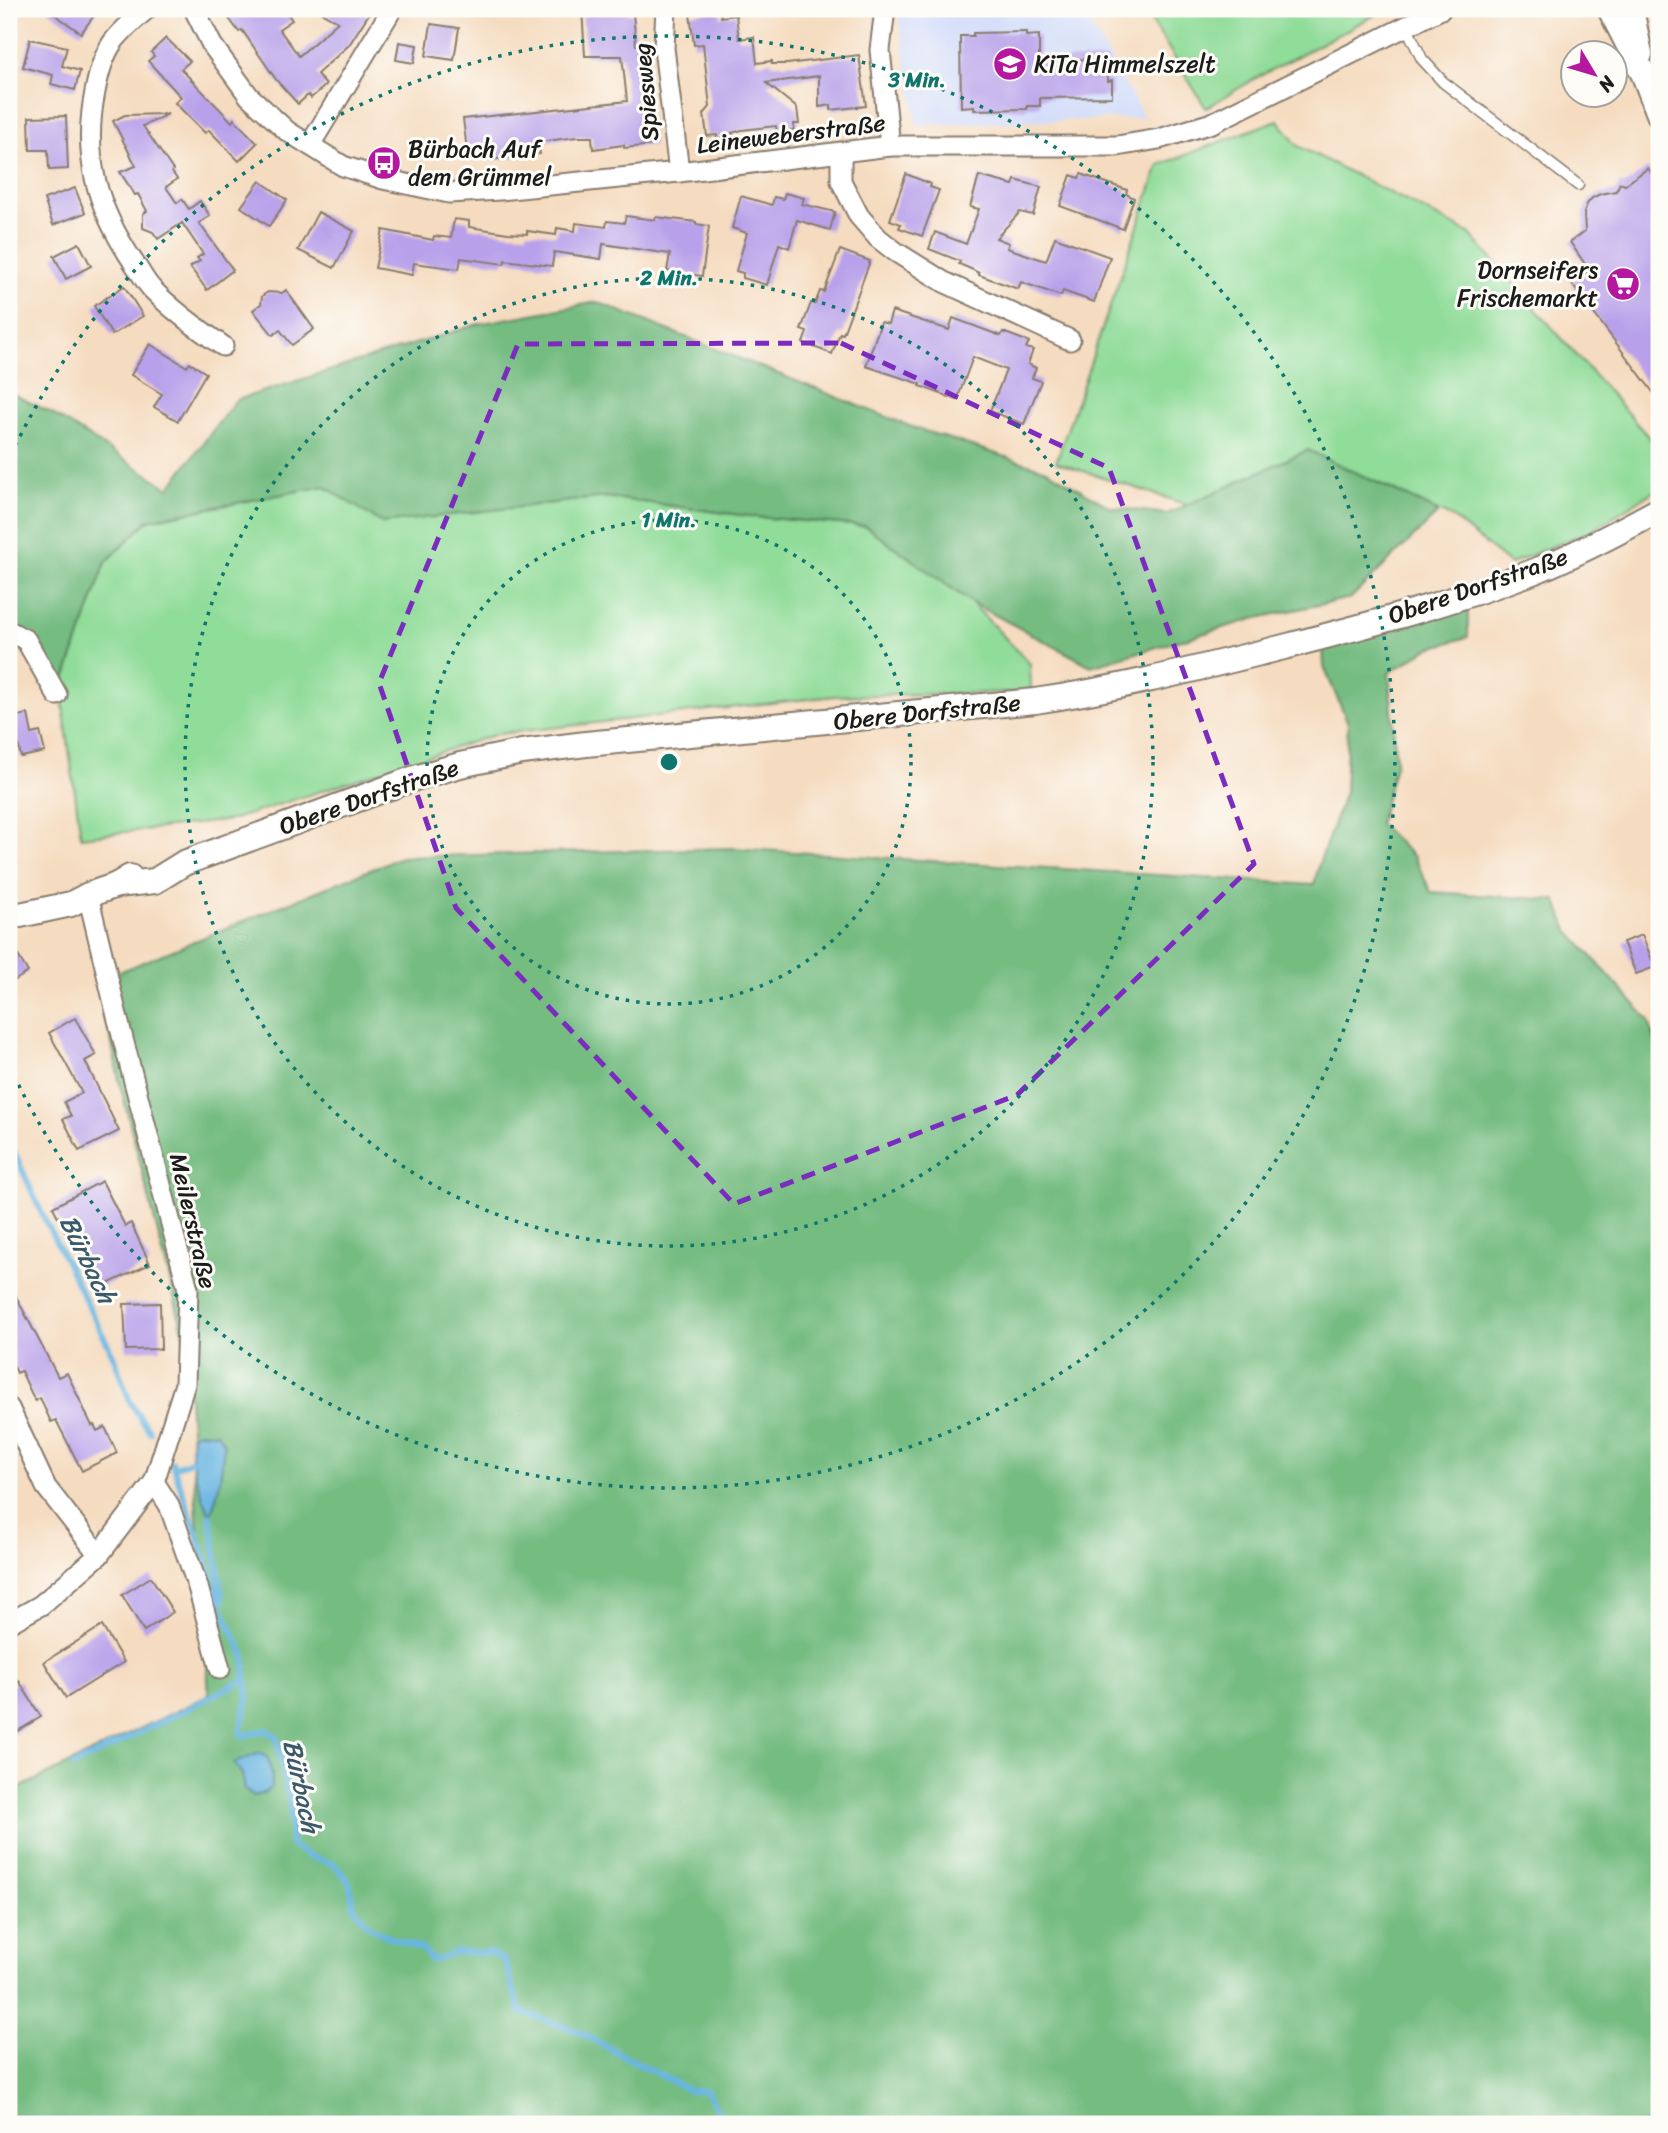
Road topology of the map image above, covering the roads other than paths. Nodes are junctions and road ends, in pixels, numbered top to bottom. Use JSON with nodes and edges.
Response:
{"nodes":[{"id":1,"x":147,"y":9,"type":"edge"},
{"id":2,"x":194,"y":9,"type":"edge"},
{"id":3,"x":392,"y":9,"type":"edge"},
{"id":4,"x":666,"y":9,"type":"edge"},
{"id":5,"x":886,"y":9,"type":"edge"},
{"id":6,"x":1441,"y":9,"type":"edge"},
{"id":7,"x":1610,"y":9,"type":"edge"},
{"id":8,"x":1631,"y":9,"type":"edge"},
{"id":9,"x":1406,"y":26,"type":"junction"},
{"id":10,"x":1644,"y":75,"type":"junction"},
{"id":11,"x":1659,"y":114,"type":"edge"},
{"id":12,"x":310,"y":145,"type":"junction"},
{"id":13,"x":890,"y":146,"type":"junction"},
{"id":14,"x":841,"y":153,"type":"junction"},
{"id":15,"x":679,"y":172,"type":"junction"},
{"id":16,"x":1578,"y":185,"type":"dead end"},
{"id":17,"x":1070,"y":340,"type":"dead end"},
{"id":18,"x":223,"y":346,"type":"dead end"},
{"id":19,"x":1659,"y":510,"type":"edge"},
{"id":20,"x":9,"y":631,"type":"edge"},
{"id":21,"x":57,"y":695,"type":"dead end"},
{"id":22,"x":88,"y":895,"type":"junction"},
{"id":23,"x":9,"y":901,"type":"edge"},
{"id":24,"x":9,"y":914,"type":"edge"},
{"id":25,"x":9,"y":1408,"type":"edge"},
{"id":26,"x":154,"y":1482,"type":"junction"},
{"id":27,"x":99,"y":1555,"type":"junction"},
{"id":28,"x":9,"y":1623,"type":"edge"},
{"id":29,"x":220,"y":1669,"type":"dead end"}],
"edges":[{"from":1,"to":18,"type":"street"},
{"from":2,"to":12,"type":"street","name":"Leineweberstraße"},
{"from":3,"to":12,"type":"street"},
{"from":4,"to":15,"type":"street","name":"Spiesweg"},
{"from":5,"to":13,"type":"street"},
{"from":6,"to":9,"type":"street","name":"Leineweberstraße"},
{"from":7,"to":10,"type":"street"},
{"from":8,"to":10,"type":"street"},
{"from":9,"to":13,"type":"street","name":"Leineweberstraße"},
{"from":9,"to":16,"type":"lane"},
{"from":10,"to":11,"type":"street"},
{"from":12,"to":15,"type":"street","name":"Leineweberstraße"},
{"from":13,"to":14,"type":"street","name":"Leineweberstraße"},
{"from":14,"to":15,"type":"street","name":"Leineweberstraße"},
{"from":14,"to":17,"type":"street"},
{"from":19,"to":22,"type":"street","name":"Obere Dorfstraße"},
{"from":20,"to":21,"type":"street"},
{"from":22,"to":23,"type":"street","name":"Obere Dorfstraße"},
{"from":22,"to":24,"type":"street","name":"Obere Dorfstraße"},
{"from":22,"to":26,"type":"street","name":"Meilerstraße"},
{"from":25,"to":27,"type":"street"},
{"from":26,"to":27,"type":"street","name":"Meilerstraße"},
{"from":26,"to":29,"type":"street"},
{"from":27,"to":28,"type":"street","name":"Meilerstraße"}]}
